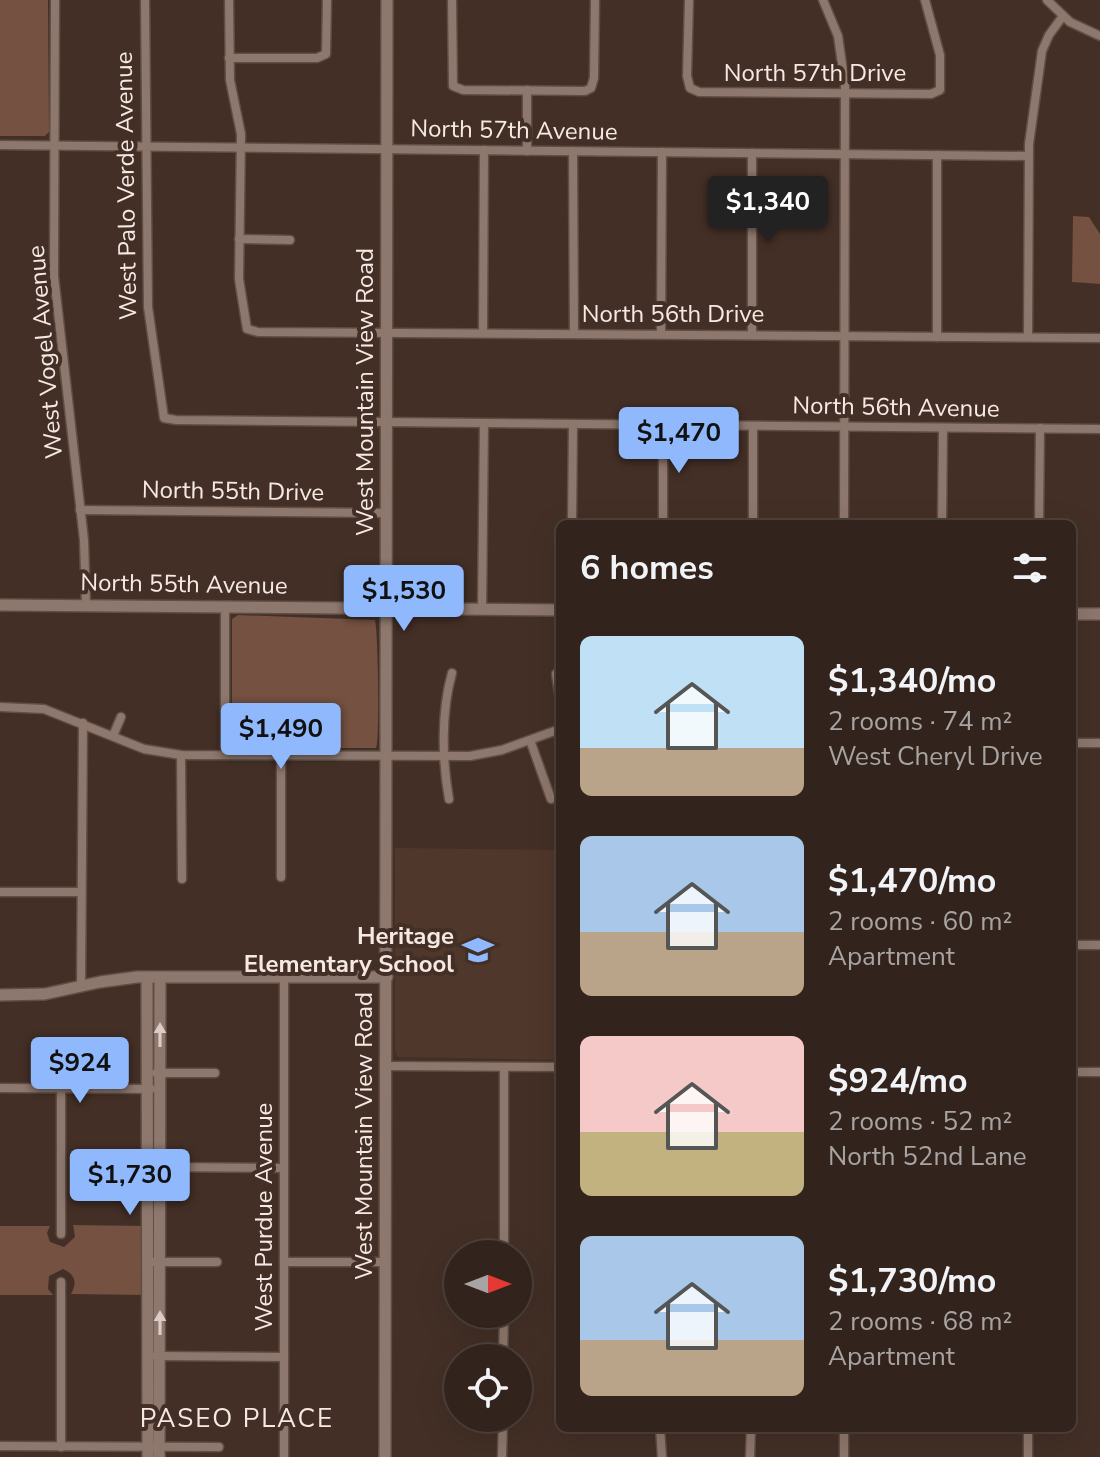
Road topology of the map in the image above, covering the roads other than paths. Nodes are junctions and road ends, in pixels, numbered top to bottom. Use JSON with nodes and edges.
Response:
{"nodes":[{"id":1,"x":55,"y":0,"type":"edge"},
{"id":2,"x":145,"y":0,"type":"edge"},
{"id":3,"x":229,"y":0,"type":"edge"},
{"id":4,"x":327,"y":0,"type":"edge"},
{"id":5,"x":387,"y":0,"type":"edge"},
{"id":6,"x":452,"y":0,"type":"edge"},
{"id":7,"x":595,"y":0,"type":"edge"},
{"id":8,"x":689,"y":0,"type":"edge"},
{"id":9,"x":823,"y":0,"type":"edge"},
{"id":10,"x":925,"y":0,"type":"edge"},
{"id":11,"x":1047,"y":0,"type":"edge"},
{"id":12,"x":1063,"y":16,"type":"junction"},
{"id":13,"x":1100,"y":36,"type":"edge"},
{"id":14,"x":229,"y":58,"type":"junction"},
{"id":15,"x":527,"y":90,"type":"junction"},
{"id":16,"x":846,"y":93,"type":"junction"},
{"id":17,"x":0,"y":145,"type":"edge"},
{"id":18,"x":56,"y":145,"type":"junction"},
{"id":19,"x":148,"y":146,"type":"junction"},
{"id":20,"x":240,"y":147,"type":"junction"},
{"id":21,"x":387,"y":149,"type":"junction"},
{"id":22,"x":484,"y":150,"type":"junction"},
{"id":23,"x":527,"y":151,"type":"junction"},
{"id":24,"x":573,"y":151,"type":"junction"},
{"id":25,"x":662,"y":152,"type":"junction"},
{"id":26,"x":752,"y":153,"type":"junction"},
{"id":27,"x":845,"y":154,"type":"junction"},
{"id":28,"x":937,"y":155,"type":"junction"},
{"id":29,"x":1028,"y":156,"type":"junction"},
{"id":30,"x":239,"y":239,"type":"junction"},
{"id":31,"x":290,"y":240,"type":"dead end"},
{"id":32,"x":387,"y":332,"type":"junction"},
{"id":33,"x":483,"y":332,"type":"junction"},
{"id":34,"x":574,"y":333,"type":"junction"},
{"id":35,"x":661,"y":334,"type":"junction"},
{"id":36,"x":752,"y":335,"type":"junction"},
{"id":37,"x":845,"y":335,"type":"junction"},
{"id":38,"x":937,"y":337,"type":"junction"},
{"id":39,"x":1028,"y":337,"type":"junction"},
{"id":40,"x":1100,"y":338,"type":"edge"},
{"id":41,"x":164,"y":418,"type":"joint"},
{"id":42,"x":387,"y":422,"type":"junction"},
{"id":43,"x":484,"y":424,"type":"junction"},
{"id":44,"x":573,"y":424,"type":"junction"},
{"id":45,"x":663,"y":425,"type":"junction"},
{"id":46,"x":753,"y":426,"type":"junction"},
{"id":47,"x":845,"y":427,"type":"junction"},
{"id":48,"x":943,"y":428,"type":"junction"},
{"id":49,"x":1040,"y":428,"type":"junction"},
{"id":50,"x":1100,"y":429,"type":"edge"},
{"id":51,"x":80,"y":510,"type":"junction"},
{"id":52,"x":386,"y":513,"type":"junction"},
{"id":53,"x":572,"y":520,"type":"edge"},
{"id":54,"x":663,"y":520,"type":"edge"},
{"id":55,"x":753,"y":520,"type":"edge"},
{"id":56,"x":844,"y":520,"type":"edge"},
{"id":57,"x":942,"y":520,"type":"edge"},
{"id":58,"x":1039,"y":520,"type":"edge"},
{"id":59,"x":0,"y":605,"type":"edge"},
{"id":60,"x":86,"y":605,"type":"junction"},
{"id":61,"x":225,"y":606,"type":"junction"},
{"id":62,"x":387,"y":607,"type":"junction"},
{"id":63,"x":482,"y":609,"type":"junction"},
{"id":64,"x":556,"y":610,"type":"edge"},
{"id":65,"x":1076,"y":614,"type":"edge"},
{"id":66,"x":1100,"y":614,"type":"edge"},
{"id":67,"x":452,"y":673,"type":"dead end"},
{"id":68,"x":0,"y":707,"type":"edge"},
{"id":69,"x":121,"y":717,"type":"dead end"},
{"id":70,"x":83,"y":723,"type":"junction"},
{"id":71,"x":556,"y":730,"type":"edge"},
{"id":72,"x":113,"y":736,"type":"junction"},
{"id":73,"x":530,"y":740,"type":"junction"},
{"id":74,"x":1076,"y":743,"type":"edge"},
{"id":75,"x":1100,"y":743,"type":"edge"},
{"id":76,"x":181,"y":755,"type":"junction"},
{"id":77,"x":225,"y":755,"type":"junction"},
{"id":78,"x":281,"y":755,"type":"junction"},
{"id":79,"x":387,"y":756,"type":"junction"},
{"id":80,"x":446,"y":756,"type":"junction"},
{"id":81,"x":449,"y":799,"type":"dead end"},
{"id":82,"x":551,"y":799,"type":"dead end"},
{"id":83,"x":281,"y":877,"type":"dead end"},
{"id":84,"x":182,"y":879,"type":"dead end"},
{"id":85,"x":0,"y":892,"type":"edge"},
{"id":86,"x":81,"y":892,"type":"junction"},
{"id":87,"x":1076,"y":945,"type":"edge"},
{"id":88,"x":1100,"y":945,"type":"edge"},
{"id":89,"x":154,"y":977,"type":"junction"},
{"id":90,"x":284,"y":977,"type":"junction"},
{"id":91,"x":387,"y":977,"type":"junction"},
{"id":92,"x":81,"y":986,"type":"junction"},
{"id":93,"x":0,"y":995,"type":"edge"},
{"id":94,"x":386,"y":1066,"type":"junction"},
{"id":95,"x":504,"y":1067,"type":"junction"},
{"id":96,"x":556,"y":1067,"type":"edge"},
{"id":97,"x":1076,"y":1072,"type":"edge"},
{"id":98,"x":1100,"y":1072,"type":"edge"},
{"id":99,"x":154,"y":1073,"type":"junction"},
{"id":100,"x":215,"y":1073,"type":"dead end"},
{"id":101,"x":0,"y":1088,"type":"edge"},
{"id":102,"x":61,"y":1089,"type":"junction"},
{"id":103,"x":154,"y":1089,"type":"junction"},
{"id":104,"x":154,"y":1167,"type":"junction"},
{"id":105,"x":284,"y":1168,"type":"junction"},
{"id":106,"x":61,"y":1234,"type":"dead end"},
{"id":107,"x":504,"y":1240,"type":"edge"},
{"id":108,"x":154,"y":1262,"type":"junction"},
{"id":109,"x":217,"y":1262,"type":"dead end"},
{"id":110,"x":284,"y":1262,"type":"junction"},
{"id":111,"x":385,"y":1262,"type":"junction"},
{"id":112,"x":61,"y":1282,"type":"dead end"},
{"id":113,"x":154,"y":1356,"type":"junction"},
{"id":114,"x":284,"y":1357,"type":"junction"},
{"id":115,"x":503,"y":1432,"type":"edge"},
{"id":116,"x":660,"y":1432,"type":"edge"},
{"id":117,"x":751,"y":1432,"type":"edge"},
{"id":118,"x":844,"y":1432,"type":"edge"},
{"id":119,"x":1028,"y":1432,"type":"edge"},
{"id":120,"x":0,"y":1446,"type":"edge"},
{"id":121,"x":61,"y":1447,"type":"junction"},
{"id":122,"x":219,"y":1447,"type":"dead end"},
{"id":123,"x":154,"y":1452,"type":"edge"},
{"id":124,"x":284,"y":1457,"type":"edge"},
{"id":125,"x":385,"y":1457,"type":"edge"},
{"id":126,"x":502,"y":1457,"type":"edge"},
{"id":127,"x":662,"y":1457,"type":"edge"},
{"id":128,"x":750,"y":1457,"type":"edge"},
{"id":129,"x":844,"y":1457,"type":"edge"},
{"id":130,"x":1028,"y":1457,"type":"edge"}],
"edges":[{"from":1,"to":18,"type":"street","name":"West Vogel Avenue"},
{"from":2,"to":19,"type":"street","name":"West Palo Verde Avenue"},
{"from":3,"to":14,"type":"street"},
{"from":4,"to":14,"type":"street"},
{"from":5,"to":21,"type":"street","name":"West Mountain View Road"},
{"from":6,"to":15,"type":"street"},
{"from":7,"to":15,"type":"street"},
{"from":8,"to":16,"type":"street","name":"North 57th Drive"},
{"from":9,"to":16,"type":"street"},
{"from":10,"to":16,"type":"street","name":"North 57th Drive"},
{"from":11,"to":12,"type":"street"},
{"from":12,"to":13,"type":"street"},
{"from":12,"to":29,"type":"street"},
{"from":14,"to":20,"type":"street"},
{"from":15,"to":23,"type":"street"},
{"from":16,"to":27,"type":"street"},
{"from":17,"to":18,"type":"street","name":"North 57th Avenue"},
{"from":18,"to":19,"type":"street","name":"North 57th Avenue"},
{"from":18,"to":51,"type":"street","name":"West Vogel Avenue"},
{"from":19,"to":20,"type":"street","name":"North 57th Avenue"},
{"from":19,"to":41,"type":"street","name":"West Palo Verde Avenue"},
{"from":20,"to":21,"type":"street","name":"North 57th Avenue"},
{"from":20,"to":30,"type":"street"},
{"from":21,"to":22,"type":"street","name":"North 57th Avenue"},
{"from":21,"to":32,"type":"street","name":"West Mountain View Road"},
{"from":22,"to":23,"type":"street","name":"North 57th Avenue"},
{"from":22,"to":33,"type":"street"},
{"from":23,"to":24,"type":"street","name":"North 57th Avenue"},
{"from":24,"to":25,"type":"street","name":"North 57th Avenue"},
{"from":24,"to":34,"type":"street"},
{"from":25,"to":26,"type":"street","name":"North 57th Avenue"},
{"from":25,"to":35,"type":"street"},
{"from":26,"to":27,"type":"street","name":"North 57th Avenue"},
{"from":26,"to":36,"type":"street"},
{"from":27,"to":28,"type":"street","name":"North 57th Avenue"},
{"from":27,"to":37,"type":"street"},
{"from":28,"to":29,"type":"street","name":"North 57th Avenue"},
{"from":28,"to":38,"type":"street"},
{"from":29,"to":39,"type":"street"},
{"from":30,"to":31,"type":"street"},
{"from":30,"to":32,"type":"street","name":"North 56th Drive"},
{"from":32,"to":33,"type":"street","name":"North 56th Drive"},
{"from":32,"to":42,"type":"street","name":"West Mountain View Road"},
{"from":33,"to":34,"type":"street","name":"North 56th Drive"},
{"from":34,"to":35,"type":"street","name":"North 56th Drive"},
{"from":35,"to":36,"type":"street","name":"North 56th Drive"},
{"from":36,"to":37,"type":"street","name":"North 56th Drive"},
{"from":37,"to":38,"type":"street","name":"North 56th Drive"},
{"from":37,"to":47,"type":"street"},
{"from":38,"to":39,"type":"street","name":"North 56th Drive"},
{"from":39,"to":40,"type":"street","name":"North 56th Drive"},
{"from":41,"to":42,"type":"street","name":"North 56th Avenue"},
{"from":42,"to":43,"type":"street","name":"North 56th Avenue"},
{"from":42,"to":52,"type":"street","name":"West Mountain View Road"},
{"from":43,"to":44,"type":"street","name":"North 56th Avenue"},
{"from":43,"to":63,"type":"street"},
{"from":44,"to":45,"type":"street","name":"North 56th Avenue"},
{"from":44,"to":53,"type":"street"},
{"from":45,"to":46,"type":"street","name":"North 56th Avenue"},
{"from":45,"to":54,"type":"street"},
{"from":46,"to":47,"type":"street","name":"North 56th Avenue"},
{"from":46,"to":55,"type":"street"},
{"from":47,"to":48,"type":"street","name":"North 56th Avenue"},
{"from":47,"to":56,"type":"street"},
{"from":48,"to":49,"type":"street","name":"North 56th Avenue"},
{"from":48,"to":57,"type":"street"},
{"from":49,"to":50,"type":"street","name":"North 56th Avenue"},
{"from":49,"to":58,"type":"street"},
{"from":51,"to":52,"type":"street","name":"North 55th Drive"},
{"from":51,"to":60,"type":"street","name":"West Vogel Avenue"},
{"from":52,"to":62,"type":"street","name":"West Mountain View Road"},
{"from":59,"to":60,"type":"street","name":"North 55th Avenue"},
{"from":60,"to":61,"type":"street","name":"North 55th Avenue"},
{"from":61,"to":62,"type":"street","name":"North 55th Avenue"},
{"from":61,"to":77,"type":"street"},
{"from":62,"to":63,"type":"street","name":"North 55th Avenue"},
{"from":62,"to":79,"type":"street","name":"West Mountain View Road"},
{"from":63,"to":64,"type":"street","name":"North 55th Avenue"},
{"from":65,"to":66,"type":"street"},
{"from":67,"to":80,"type":"street"},
{"from":68,"to":70,"type":"street"},
{"from":69,"to":72,"type":"street"},
{"from":70,"to":72,"type":"street"},
{"from":70,"to":86,"type":"street"},
{"from":71,"to":73,"type":"street"},
{"from":72,"to":76,"type":"street"},
{"from":73,"to":80,"type":"street"},
{"from":73,"to":82,"type":"street"},
{"from":74,"to":75,"type":"street"},
{"from":76,"to":77,"type":"street"},
{"from":76,"to":84,"type":"street"},
{"from":77,"to":78,"type":"street"},
{"from":78,"to":79,"type":"street"},
{"from":78,"to":83,"type":"street"},
{"from":79,"to":80,"type":"street"},
{"from":79,"to":91,"type":"street","name":"West Mountain View Road"},
{"from":80,"to":81,"type":"street"},
{"from":85,"to":86,"type":"street"},
{"from":86,"to":92,"type":"street"},
{"from":87,"to":88,"type":"street"},
{"from":89,"to":90,"type":"street"},
{"from":89,"to":92,"type":"street"},
{"from":89,"to":99,"type":"street"},
{"from":90,"to":91,"type":"street"},
{"from":90,"to":105,"type":"street","name":"West Purdue Avenue"},
{"from":91,"to":94,"type":"street","name":"West Mountain View Road"},
{"from":92,"to":93,"type":"street"},
{"from":94,"to":95,"type":"street"},
{"from":94,"to":111,"type":"street","name":"West Mountain View Road"},
{"from":95,"to":96,"type":"street"},
{"from":95,"to":107,"type":"street"},
{"from":97,"to":98,"type":"street"},
{"from":99,"to":100,"type":"street"},
{"from":99,"to":103,"type":"street"},
{"from":101,"to":102,"type":"street"},
{"from":102,"to":103,"type":"street"},
{"from":102,"to":106,"type":"street"},
{"from":103,"to":104,"type":"street"},
{"from":104,"to":105,"type":"street"},
{"from":104,"to":108,"type":"street"},
{"from":105,"to":110,"type":"street","name":"West Purdue Avenue"},
{"from":108,"to":109,"type":"street"},
{"from":108,"to":113,"type":"street"},
{"from":110,"to":111,"type":"street"},
{"from":110,"to":114,"type":"street","name":"West Purdue Avenue"},
{"from":111,"to":125,"type":"street","name":"West Mountain View Road"},
{"from":112,"to":121,"type":"street"},
{"from":113,"to":114,"type":"street"},
{"from":113,"to":123,"type":"street"},
{"from":114,"to":124,"type":"street","name":"West Purdue Avenue"},
{"from":115,"to":126,"type":"street"},
{"from":116,"to":127,"type":"street"},
{"from":117,"to":128,"type":"street"},
{"from":118,"to":129,"type":"street"},
{"from":119,"to":130,"type":"street"},
{"from":120,"to":121,"type":"street"},
{"from":121,"to":123,"type":"street"},
{"from":122,"to":123,"type":"street"}]}
